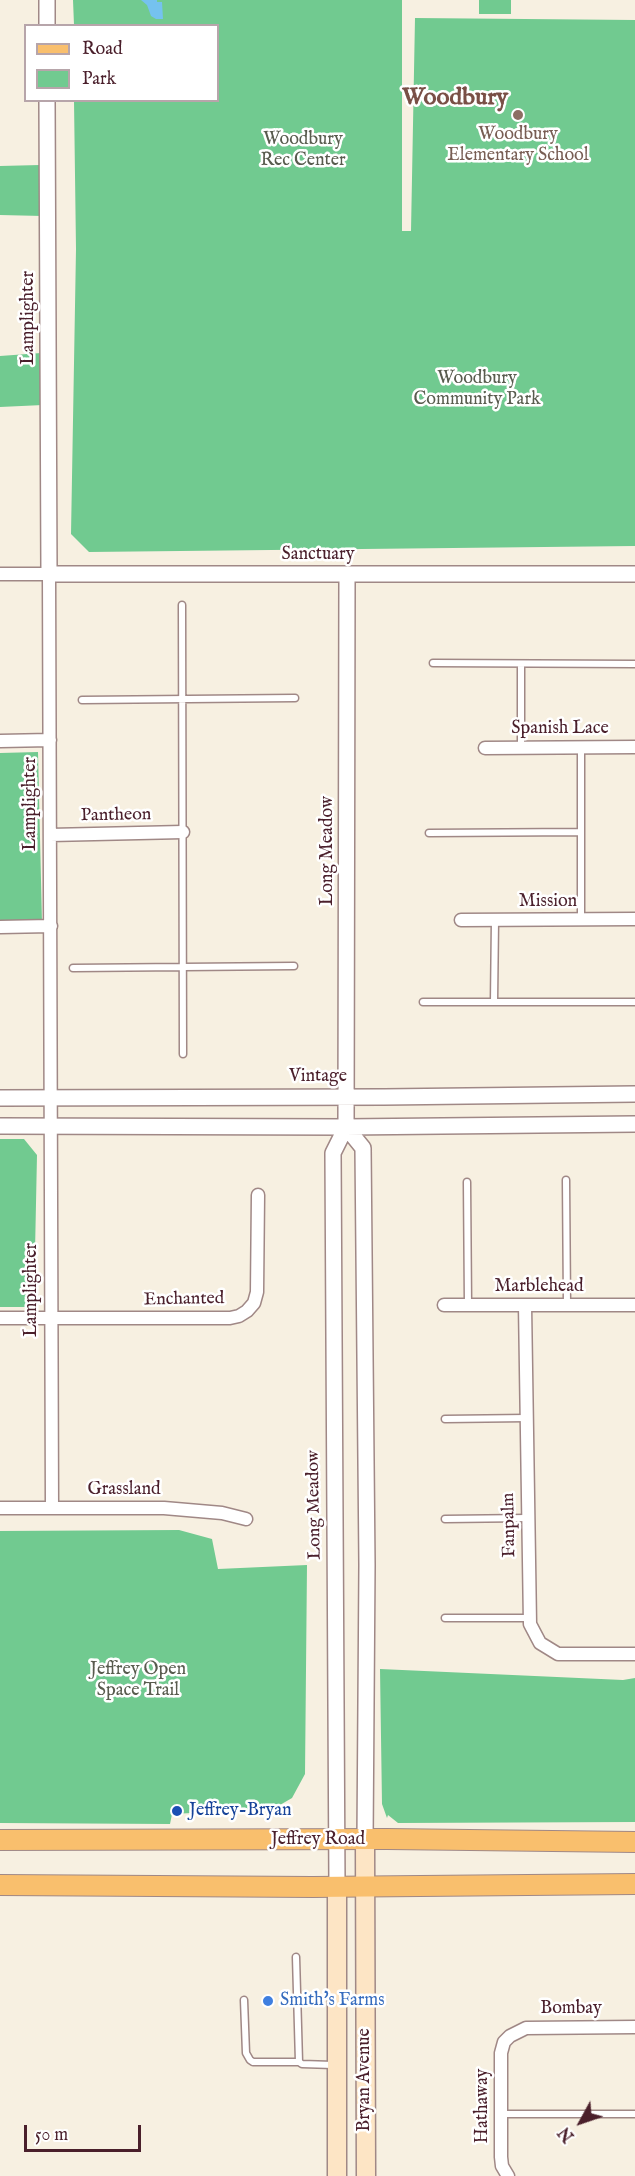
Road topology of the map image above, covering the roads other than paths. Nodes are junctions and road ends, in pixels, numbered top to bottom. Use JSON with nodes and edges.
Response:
{"nodes":[{"id":1,"x":47,"y":0,"type":"edge"},
{"id":2,"x":47,"y":24,"type":"edge"},
{"id":3,"x":47,"y":102,"type":"edge"},
{"id":4,"x":635,"y":573,"type":"edge"},
{"id":5,"x":0,"y":574,"type":"edge"},
{"id":6,"x":49,"y":574,"type":"junction"},
{"id":7,"x":347,"y":575,"type":"junction"},
{"id":8,"x":182,"y":604,"type":"dead end"},
{"id":9,"x":433,"y":663,"type":"dead end"},
{"id":10,"x":521,"y":664,"type":"junction"},
{"id":11,"x":635,"y":664,"type":"edge"},
{"id":12,"x":295,"y":698,"type":"dead end"},
{"id":13,"x":182,"y":699,"type":"junction"},
{"id":14,"x":82,"y":700,"type":"dead end"},
{"id":15,"x":50,"y":740,"type":"junction"},
{"id":16,"x":0,"y":741,"type":"edge"},
{"id":17,"x":521,"y":747,"type":"junction"},
{"id":18,"x":581,"y":747,"type":"junction"},
{"id":19,"x":635,"y":747,"type":"edge"},
{"id":20,"x":485,"y":748,"type":"dead end"},
{"id":21,"x":183,"y":832,"type":"junction"},
{"id":22,"x":581,"y":832,"type":"junction"},
{"id":23,"x":429,"y":833,"type":"dead end"},
{"id":24,"x":50,"y":835,"type":"junction"},
{"id":25,"x":635,"y":919,"type":"edge"},
{"id":26,"x":461,"y":920,"type":"dead end"},
{"id":27,"x":495,"y":920,"type":"junction"},
{"id":28,"x":580,"y":920,"type":"junction"},
{"id":29,"x":0,"y":927,"type":"edge"},
{"id":30,"x":51,"y":927,"type":"junction"},
{"id":31,"x":294,"y":966,"type":"dead end"},
{"id":32,"x":73,"y":968,"type":"dead end"},
{"id":33,"x":183,"y":968,"type":"junction"},
{"id":34,"x":423,"y":1002,"type":"dead end"},
{"id":35,"x":494,"y":1002,"type":"junction"},
{"id":36,"x":635,"y":1002,"type":"edge"},
{"id":37,"x":183,"y":1054,"type":"dead end"},
{"id":38,"x":635,"y":1094,"type":"edge"},
{"id":39,"x":50,"y":1097,"type":"junction"},
{"id":40,"x":346,"y":1097,"type":"junction"},
{"id":41,"x":0,"y":1098,"type":"edge"},
{"id":42,"x":635,"y":1124,"type":"edge"},
{"id":43,"x":50,"y":1125,"type":"junction"},
{"id":44,"x":0,"y":1126,"type":"edge"},
{"id":45,"x":346,"y":1127,"type":"junction"},
{"id":46,"x":566,"y":1180,"type":"dead end"},
{"id":47,"x":467,"y":1182,"type":"dead end"},
{"id":48,"x":258,"y":1195,"type":"dead end"},
{"id":49,"x":444,"y":1305,"type":"dead end"},
{"id":50,"x":468,"y":1305,"type":"junction"},
{"id":51,"x":525,"y":1305,"type":"junction"},
{"id":52,"x":567,"y":1305,"type":"junction"},
{"id":53,"x":635,"y":1305,"type":"edge"},
{"id":54,"x":0,"y":1318,"type":"edge"},
{"id":55,"x":52,"y":1318,"type":"junction"},
{"id":56,"x":526,"y":1418,"type":"junction"},
{"id":57,"x":445,"y":1419,"type":"dead end"},
{"id":58,"x":0,"y":1508,"type":"edge"},
{"id":59,"x":52,"y":1508,"type":"junction"},
{"id":60,"x":528,"y":1518,"type":"junction"},
{"id":61,"x":445,"y":1519,"type":"dead end"},
{"id":62,"x":246,"y":1520,"type":"dead end"},
{"id":63,"x":446,"y":1618,"type":"dead end"},
{"id":64,"x":529,"y":1618,"type":"junction"},
{"id":65,"x":635,"y":1654,"type":"edge"},
{"id":66,"x":0,"y":1840,"type":"edge"},
{"id":67,"x":337,"y":1840,"type":"junction"},
{"id":68,"x":365,"y":1840,"type":"junction"},
{"id":69,"x":635,"y":1842,"type":"edge"},
{"id":70,"x":635,"y":1884,"type":"edge"},
{"id":71,"x":0,"y":1885,"type":"edge"},
{"id":72,"x":337,"y":1886,"type":"junction"},
{"id":73,"x":364,"y":1886,"type":"junction"},
{"id":74,"x":296,"y":1957,"type":"dead end"},
{"id":75,"x":244,"y":2000,"type":"dead end"},
{"id":76,"x":635,"y":2027,"type":"edge"},
{"id":77,"x":510,"y":2036,"type":"joint"},
{"id":78,"x":299,"y":2062,"type":"junction"},
{"id":79,"x":337,"y":2065,"type":"junction"},
{"id":80,"x":501,"y":2114,"type":"junction"},
{"id":81,"x":635,"y":2114,"type":"edge"},
{"id":82,"x":337,"y":2176,"type":"edge"},
{"id":83,"x":366,"y":2176,"type":"edge"},
{"id":84,"x":508,"y":2176,"type":"edge"}],
"edges":[{"from":1,"to":2,"type":"street"},
{"from":3,"to":6,"type":"street","name":"Lamplighter"},
{"from":4,"to":7,"type":"street","name":"Sanctuary"},
{"from":5,"to":6,"type":"street","name":"Sanctuary"},
{"from":6,"to":7,"type":"street","name":"Sanctuary"},
{"from":6,"to":15,"type":"street","name":"Lamplighter"},
{"from":7,"to":40,"type":"street","name":"Long Meadow"},
{"from":8,"to":13,"type":"lane"},
{"from":9,"to":10,"type":"lane"},
{"from":10,"to":11,"type":"lane"},
{"from":10,"to":17,"type":"lane"},
{"from":12,"to":13,"type":"lane"},
{"from":13,"to":14,"type":"lane"},
{"from":13,"to":21,"type":"lane"},
{"from":15,"to":16,"type":"street"},
{"from":15,"to":24,"type":"street","name":"Lamplighter"},
{"from":17,"to":18,"type":"street","name":"Spanish Lace"},
{"from":17,"to":20,"type":"street","name":"Spanish Lace"},
{"from":18,"to":19,"type":"street","name":"Spanish Lace"},
{"from":18,"to":22,"type":"lane"},
{"from":21,"to":24,"type":"street","name":"Pantheon"},
{"from":21,"to":33,"type":"lane"},
{"from":22,"to":23,"type":"lane"},
{"from":22,"to":28,"type":"lane"},
{"from":24,"to":30,"type":"street","name":"Lamplighter"},
{"from":25,"to":28,"type":"street","name":"Mission"},
{"from":26,"to":27,"type":"street","name":"Mission"},
{"from":27,"to":28,"type":"street","name":"Mission"},
{"from":27,"to":35,"type":"lane"},
{"from":29,"to":30,"type":"street"},
{"from":30,"to":39,"type":"street","name":"Lamplighter"},
{"from":31,"to":33,"type":"lane"},
{"from":32,"to":33,"type":"lane"},
{"from":33,"to":37,"type":"lane"},
{"from":34,"to":35,"type":"lane"},
{"from":35,"to":36,"type":"lane"},
{"from":38,"to":40,"type":"street","name":"Vintage"},
{"from":39,"to":40,"type":"street","name":"Vintage"},
{"from":39,"to":41,"type":"street","name":"Vintage"},
{"from":39,"to":43,"type":"street","name":"Lamplighter"},
{"from":40,"to":45,"type":"street","name":"Long Meadow"},
{"from":42,"to":45,"type":"street"},
{"from":43,"to":44,"type":"street"},
{"from":43,"to":45,"type":"street"},
{"from":43,"to":55,"type":"street","name":"Lamplighter"},
{"from":45,"to":67,"type":"street","name":"Long Meadow"},
{"from":45,"to":68,"type":"street"},
{"from":46,"to":52,"type":"lane"},
{"from":47,"to":50,"type":"lane"},
{"from":48,"to":55,"type":"street","name":"Enchanted"},
{"from":49,"to":50,"type":"street","name":"Marblehead"},
{"from":50,"to":51,"type":"street","name":"Marblehead"},
{"from":51,"to":52,"type":"street","name":"Marblehead"},
{"from":51,"to":56,"type":"street","name":"Fanpalm"},
{"from":52,"to":53,"type":"street","name":"Marblehead"},
{"from":54,"to":55,"type":"street","name":"Enchanted"},
{"from":55,"to":59,"type":"street","name":"Lamplighter"},
{"from":56,"to":57,"type":"lane"},
{"from":56,"to":60,"type":"street","name":"Fanpalm"},
{"from":58,"to":59,"type":"street","name":"Grassland"},
{"from":59,"to":62,"type":"street","name":"Grassland"},
{"from":60,"to":61,"type":"lane"},
{"from":60,"to":64,"type":"street","name":"Fanpalm"},
{"from":63,"to":64,"type":"lane"},
{"from":64,"to":65,"type":"street","name":"Fanpalm"},
{"from":66,"to":67,"type":"main road","name":"Jeffrey Road"},
{"from":67,"to":68,"type":"main road","name":"Jeffrey Road"},
{"from":67,"to":72,"type":"street","name":"Long Meadow"},
{"from":68,"to":69,"type":"main road","name":"Jeffrey Road"},
{"from":68,"to":73,"type":"main road","name":"Bryan Avenue"},
{"from":70,"to":73,"type":"main road"},
{"from":71,"to":72,"type":"main road"},
{"from":72,"to":73,"type":"main road"},
{"from":72,"to":79,"type":"main road","name":"Bryan Avenue"},
{"from":73,"to":83,"type":"main road","name":"Bryan Avenue"},
{"from":74,"to":78,"type":"lane"},
{"from":75,"to":78,"type":"lane"},
{"from":76,"to":77,"type":"street","name":"Bombay"},
{"from":77,"to":80,"type":"street","name":"Hathaway"},
{"from":78,"to":79,"type":"lane"},
{"from":79,"to":82,"type":"main road","name":"Bryan Avenue"},
{"from":80,"to":81,"type":"lane"},
{"from":80,"to":84,"type":"street","name":"Hathaway"}]}
